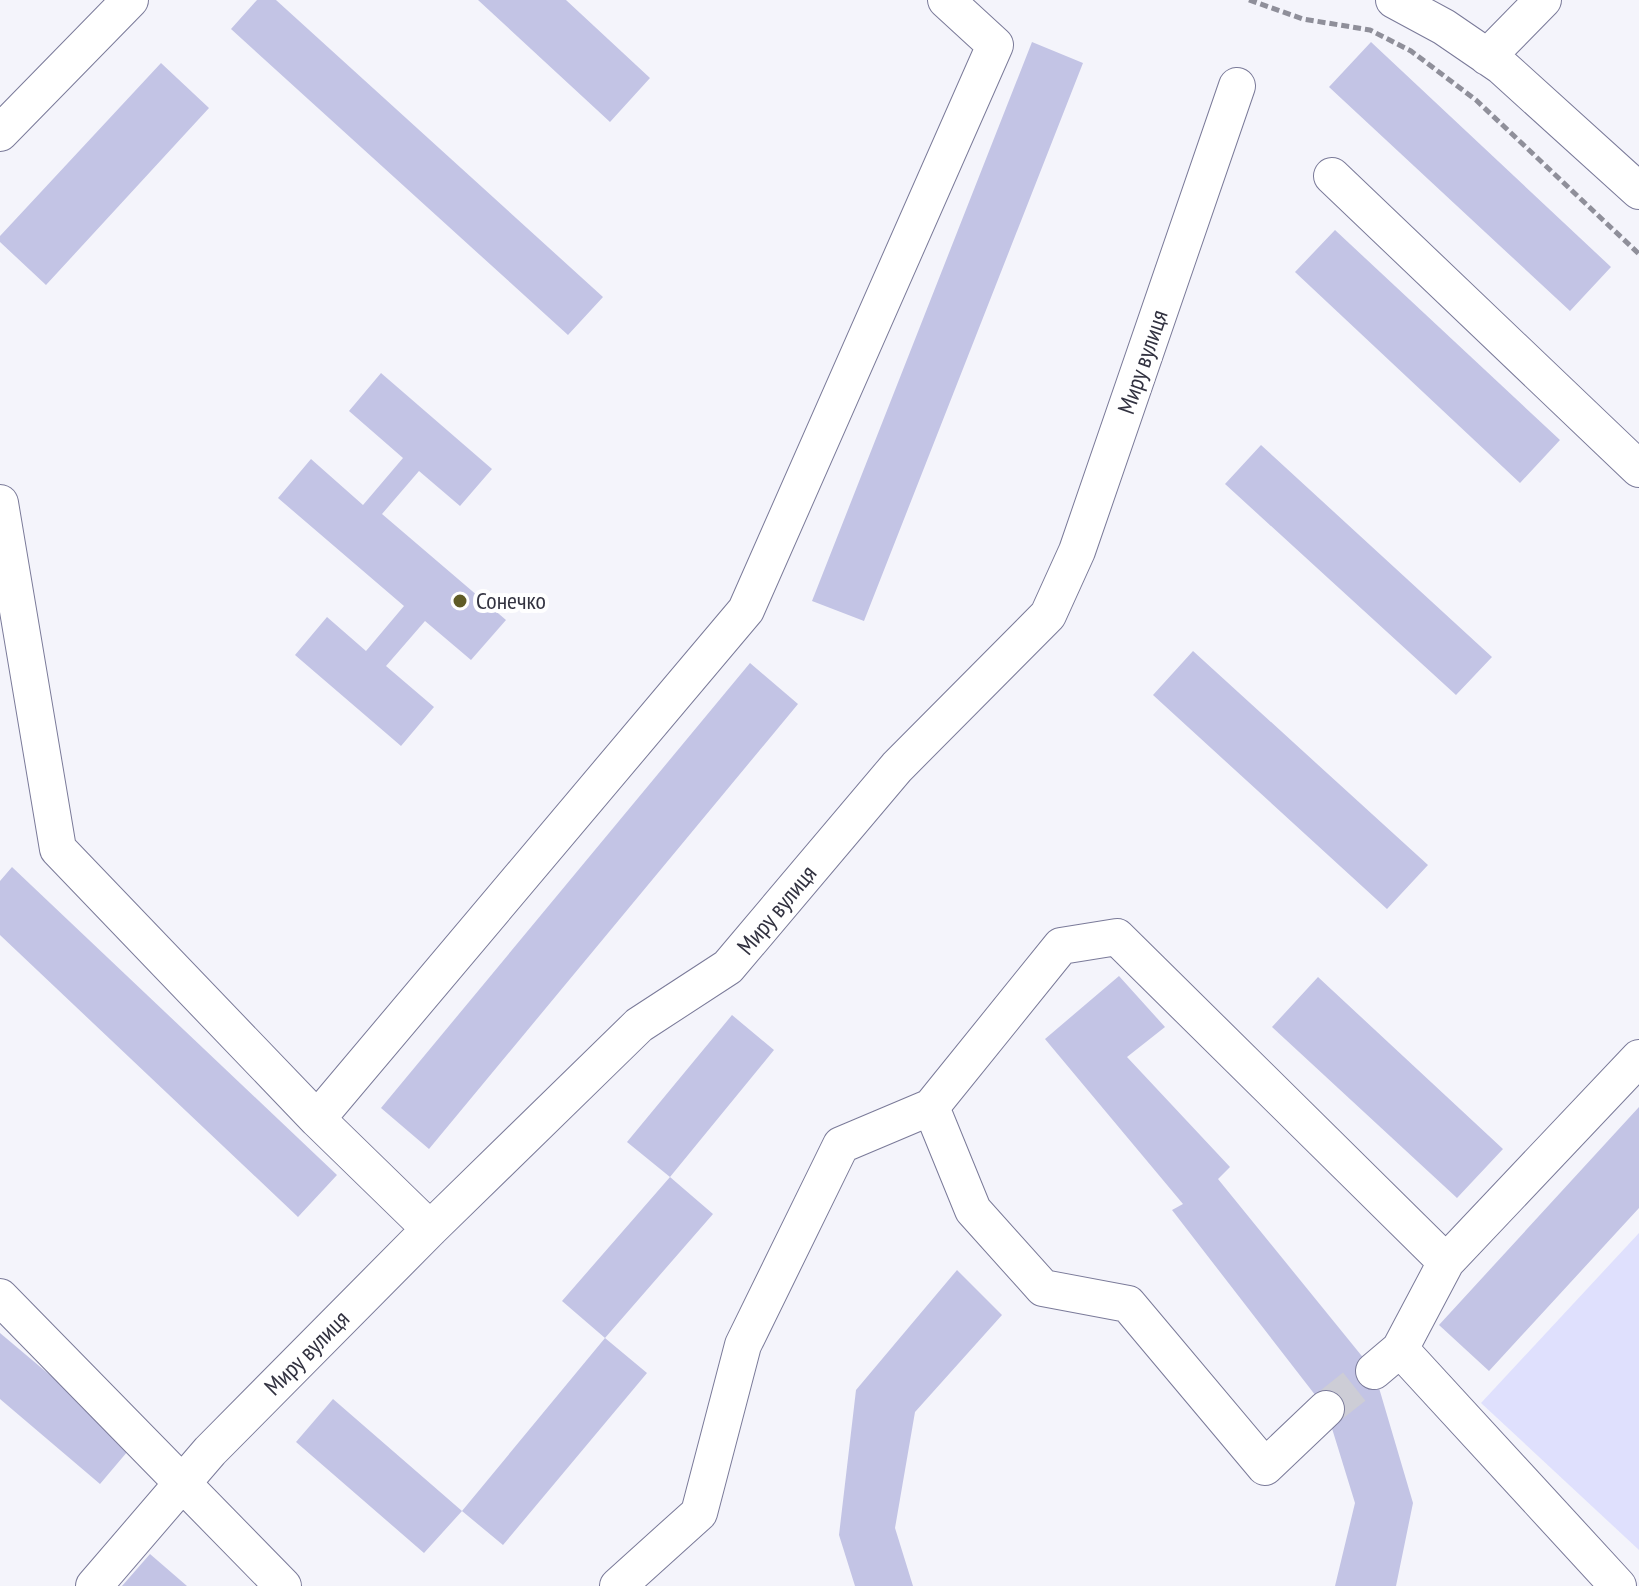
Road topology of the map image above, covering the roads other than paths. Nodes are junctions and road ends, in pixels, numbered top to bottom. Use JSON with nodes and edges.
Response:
{"nodes":[{"id":1,"x":130,"y":0,"type":"edge"},
{"id":2,"x":946,"y":0,"type":"edge"},
{"id":3,"x":1394,"y":0,"type":"edge"},
{"id":4,"x":1543,"y":0,"type":"edge"},
{"id":5,"x":1487,"y":57,"type":"junction"},
{"id":6,"x":1237,"y":86,"type":"dead end"},
{"id":7,"x":0,"y":133,"type":"edge"},
{"id":8,"x":1332,"y":176,"type":"dead end"},
{"id":9,"x":1639,"y":191,"type":"edge"},
{"id":10,"x":1639,"y":469,"type":"edge"},
{"id":11,"x":0,"y":503,"type":"edge"},
{"id":12,"x":1639,"y":1058,"type":"edge"},
{"id":13,"x":931,"y":1107,"type":"junction"},
{"id":14,"x":317,"y":1119,"type":"junction"},
{"id":15,"x":430,"y":1229,"type":"junction"},
{"id":16,"x":1446,"y":1262,"type":"junction"},
{"id":17,"x":0,"y":1297,"type":"edge"},
{"id":18,"x":1326,"y":1409,"type":"tunnel mouth"},
{"id":19,"x":184,"y":1481,"type":"junction"},
{"id":20,"x":94,"y":1586,"type":"edge"},
{"id":21,"x":283,"y":1586,"type":"edge"},
{"id":22,"x":618,"y":1586,"type":"edge"},
{"id":23,"x":1618,"y":1586,"type":"edge"}],
"edges":[{"from":1,"to":7,"type":"street"},
{"from":2,"to":14,"type":"street"},
{"from":3,"to":5,"type":"street"},
{"from":4,"to":5,"type":"street"},
{"from":5,"to":9,"type":"street"},
{"from":6,"to":15,"type":"street","name":"Миру вулиця"},
{"from":8,"to":10,"type":"street"},
{"from":11,"to":14,"type":"street"},
{"from":12,"to":16,"type":"street"},
{"from":13,"to":16,"type":"street"},
{"from":13,"to":18,"type":"street"},
{"from":13,"to":22,"type":"street"},
{"from":14,"to":15,"type":"street"},
{"from":15,"to":19,"type":"street","name":"Миру вулиця"},
{"from":16,"to":23,"type":"street"},
{"from":17,"to":19,"type":"street"},
{"from":19,"to":20,"type":"street","name":"Миру вулиця"},
{"from":19,"to":21,"type":"street"}]}
